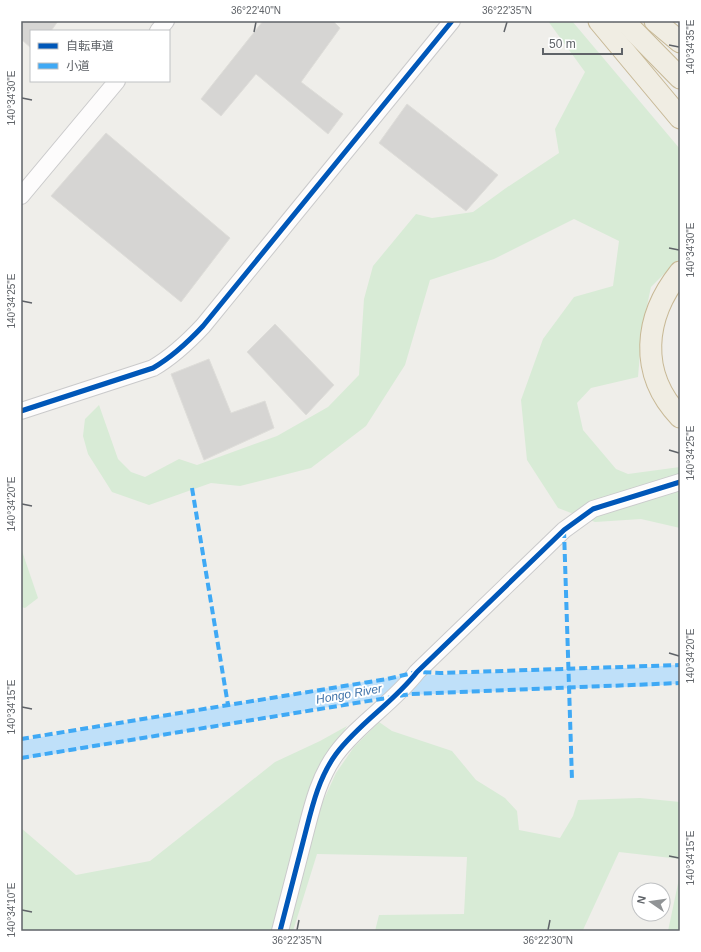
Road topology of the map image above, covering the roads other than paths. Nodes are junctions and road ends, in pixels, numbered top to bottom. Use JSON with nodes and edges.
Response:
{"nodes":[{"id":1,"x":166,"y":21,"type":"edge"},
{"id":2,"x":452,"y":21,"type":"edge"},
{"id":3,"x":599,"y":21,"type":"edge"},
{"id":4,"x":624,"y":21,"type":"edge"},
{"id":5,"x":655,"y":21,"type":"edge"},
{"id":6,"x":159,"y":30,"type":"edge"},
{"id":7,"x":680,"y":42,"type":"edge"},
{"id":8,"x":680,"y":78,"type":"edge"},
{"id":9,"x":116,"y":82,"type":"edge"},
{"id":10,"x":680,"y":104,"type":"edge"},
{"id":11,"x":680,"y":118,"type":"edge"},
{"id":12,"x":21,"y":196,"type":"edge"},
{"id":13,"x":680,"y":272,"type":"edge"},
{"id":14,"x":680,"y":288,"type":"edge"},
{"id":15,"x":680,"y":402,"type":"edge"},
{"id":16,"x":21,"y":411,"type":"edge"},
{"id":17,"x":680,"y":417,"type":"edge"},
{"id":18,"x":680,"y":482,"type":"edge"},
{"id":19,"x":280,"y":931,"type":"edge"}],
"edges":[{"from":1,"to":6,"type":"street"},
{"from":2,"to":16,"type":"street"},
{"from":3,"to":10,"type":"highway"},
{"from":3,"to":11,"type":"highway"},
{"from":4,"to":8,"type":"highway"},
{"from":5,"to":7,"type":"highway"},
{"from":9,"to":12,"type":"street"},
{"from":13,"to":17,"type":"highway"},
{"from":14,"to":15,"type":"highway"},
{"from":18,"to":19,"type":"street"}]}
